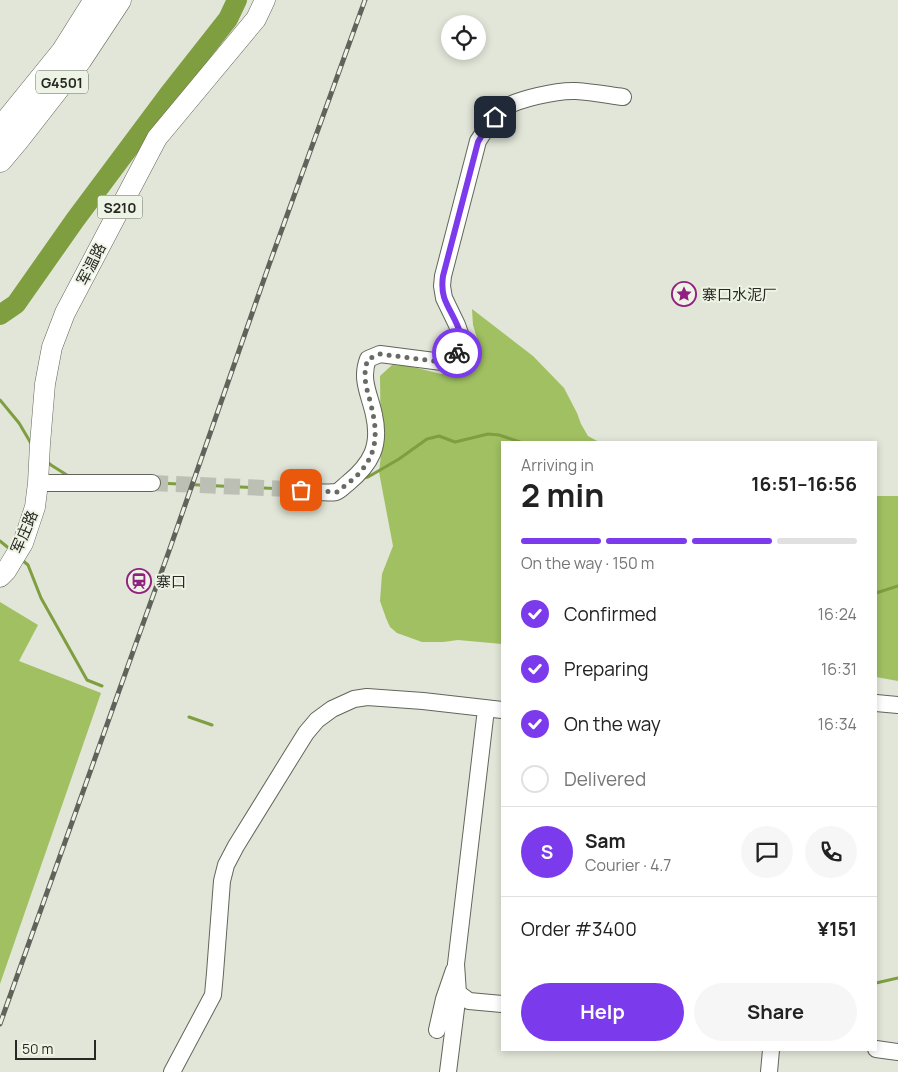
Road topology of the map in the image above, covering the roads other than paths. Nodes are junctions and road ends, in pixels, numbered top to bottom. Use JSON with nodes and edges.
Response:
{"nodes":[{"id":1,"x":96,"y":0,"type":"edge"},
{"id":2,"x":119,"y":0,"type":"edge"},
{"id":3,"x":265,"y":0,"type":"edge"},
{"id":4,"x":623,"y":97,"type":"dead end"},
{"id":5,"x":0,"y":130,"type":"edge"},
{"id":6,"x":0,"y":160,"type":"edge"},
{"id":7,"x":38,"y":483,"type":"junction"},
{"id":8,"x":152,"y":483,"type":"tunnel mouth"},
{"id":9,"x":289,"y":489,"type":"tunnel mouth"},
{"id":10,"x":3,"y":574,"type":"edge"},
{"id":11,"x":877,"y":703,"type":"edge"},
{"id":12,"x":898,"y":705,"type":"edge"},
{"id":13,"x":486,"y":709,"type":"junction"},
{"id":14,"x":501,"y":710,"type":"edge"},
{"id":15,"x":456,"y":964,"type":"junction"},
{"id":16,"x":458,"y":993,"type":"junction"},
{"id":17,"x":501,"y":1004,"type":"edge"},
{"id":18,"x":438,"y":1030,"type":"dead end"},
{"id":19,"x":877,"y":1049,"type":"edge"},
{"id":20,"x":771,"y":1051,"type":"edge"},
{"id":21,"x":898,"y":1052,"type":"edge"},
{"id":22,"x":172,"y":1072,"type":"edge"},
{"id":23,"x":448,"y":1072,"type":"edge"},
{"id":24,"x":769,"y":1072,"type":"edge"}],
"edges":[{"from":1,"to":5,"type":"highway","number":"G4501"},
{"from":2,"to":6,"type":"highway","number":"G4501"},
{"from":3,"to":7,"type":"main road","name":"军温路","number":"S210"},
{"from":4,"to":9,"type":"street"},
{"from":7,"to":8,"type":"street"},
{"from":7,"to":10,"type":"main road","name":"军庄路","number":"S210"},
{"from":11,"to":12,"type":"street"},
{"from":13,"to":14,"type":"street"},
{"from":13,"to":15,"type":"street"},
{"from":13,"to":22,"type":"street"},
{"from":15,"to":16,"type":"street"},
{"from":15,"to":18,"type":"street"},
{"from":16,"to":17,"type":"street"},
{"from":16,"to":23,"type":"street"},
{"from":19,"to":21,"type":"street"},
{"from":20,"to":24,"type":"street"}]}
